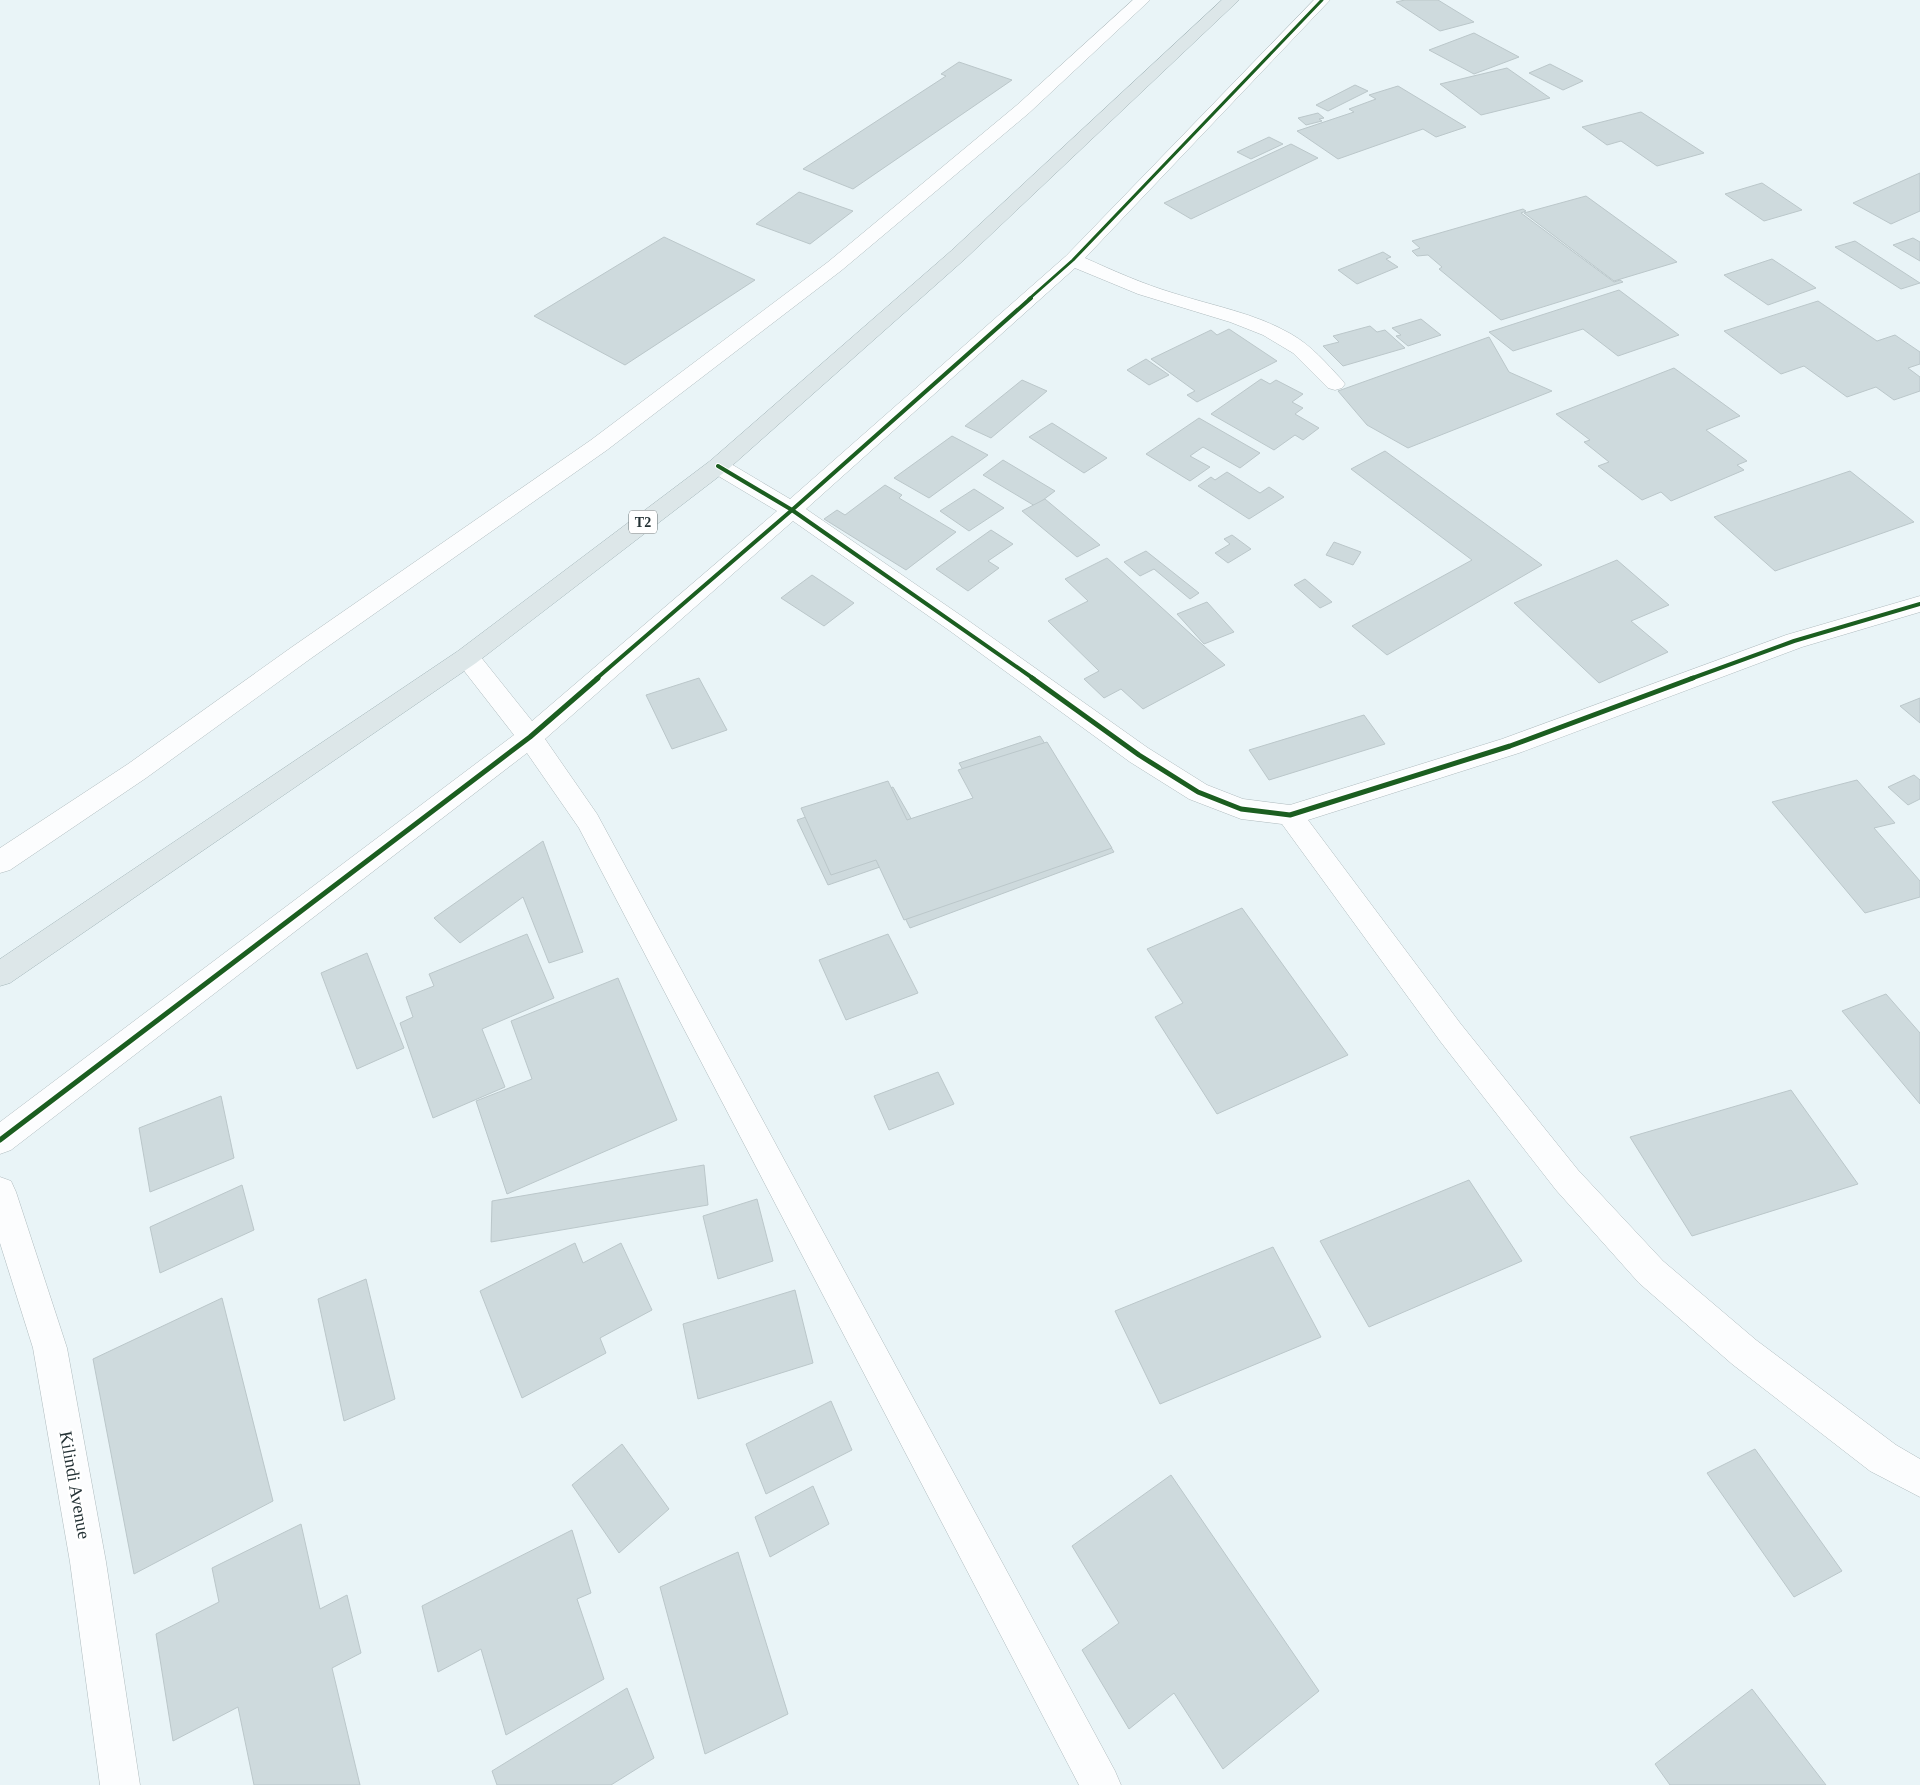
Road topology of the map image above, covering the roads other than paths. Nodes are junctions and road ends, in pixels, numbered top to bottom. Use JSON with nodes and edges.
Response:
{"nodes":[{"id":1,"x":1142,"y":0,"type":"edge"},
{"id":2,"x":1231,"y":0,"type":"edge"},
{"id":3,"x":1322,"y":0,"type":"edge"},
{"id":4,"x":1073,"y":260,"type":"junction"},
{"id":5,"x":1335,"y":384,"type":"dead end"},
{"id":6,"x":718,"y":466,"type":"junction"},
{"id":7,"x":792,"y":510,"type":"junction"},
{"id":8,"x":1920,"y":604,"type":"edge"},
{"id":9,"x":467,"y":657,"type":"junction"},
{"id":10,"x":530,"y":737,"type":"junction"},
{"id":11,"x":1290,"y":815,"type":"junction"},
{"id":12,"x":0,"y":862,"type":"edge"},
{"id":13,"x":0,"y":974,"type":"edge"},
{"id":14,"x":0,"y":1140,"type":"edge"},
{"id":15,"x":0,"y":1192,"type":"edge"},
{"id":16,"x":1920,"y":1480,"type":"edge"},
{"id":17,"x":120,"y":1785,"type":"edge"},
{"id":18,"x":1101,"y":1785,"type":"edge"}],
"edges":[{"from":1,"to":12,"type":"street"},
{"from":2,"to":6,"type":"highway","number":"T2"},
{"from":3,"to":4,"type":"street"},
{"from":4,"to":5,"type":"street"},
{"from":4,"to":7,"type":"street"},
{"from":6,"to":7,"type":"street"},
{"from":6,"to":9,"type":"highway","number":"T2"},
{"from":7,"to":10,"type":"street"},
{"from":7,"to":11,"type":"street"},
{"from":8,"to":11,"type":"street"},
{"from":9,"to":10,"type":"street"},
{"from":9,"to":13,"type":"highway","number":"T2"},
{"from":10,"to":14,"type":"street"},
{"from":10,"to":18,"type":"street"},
{"from":11,"to":16,"type":"street"},
{"from":15,"to":17,"type":"street","name":"Kilindi Avenue"}]}
